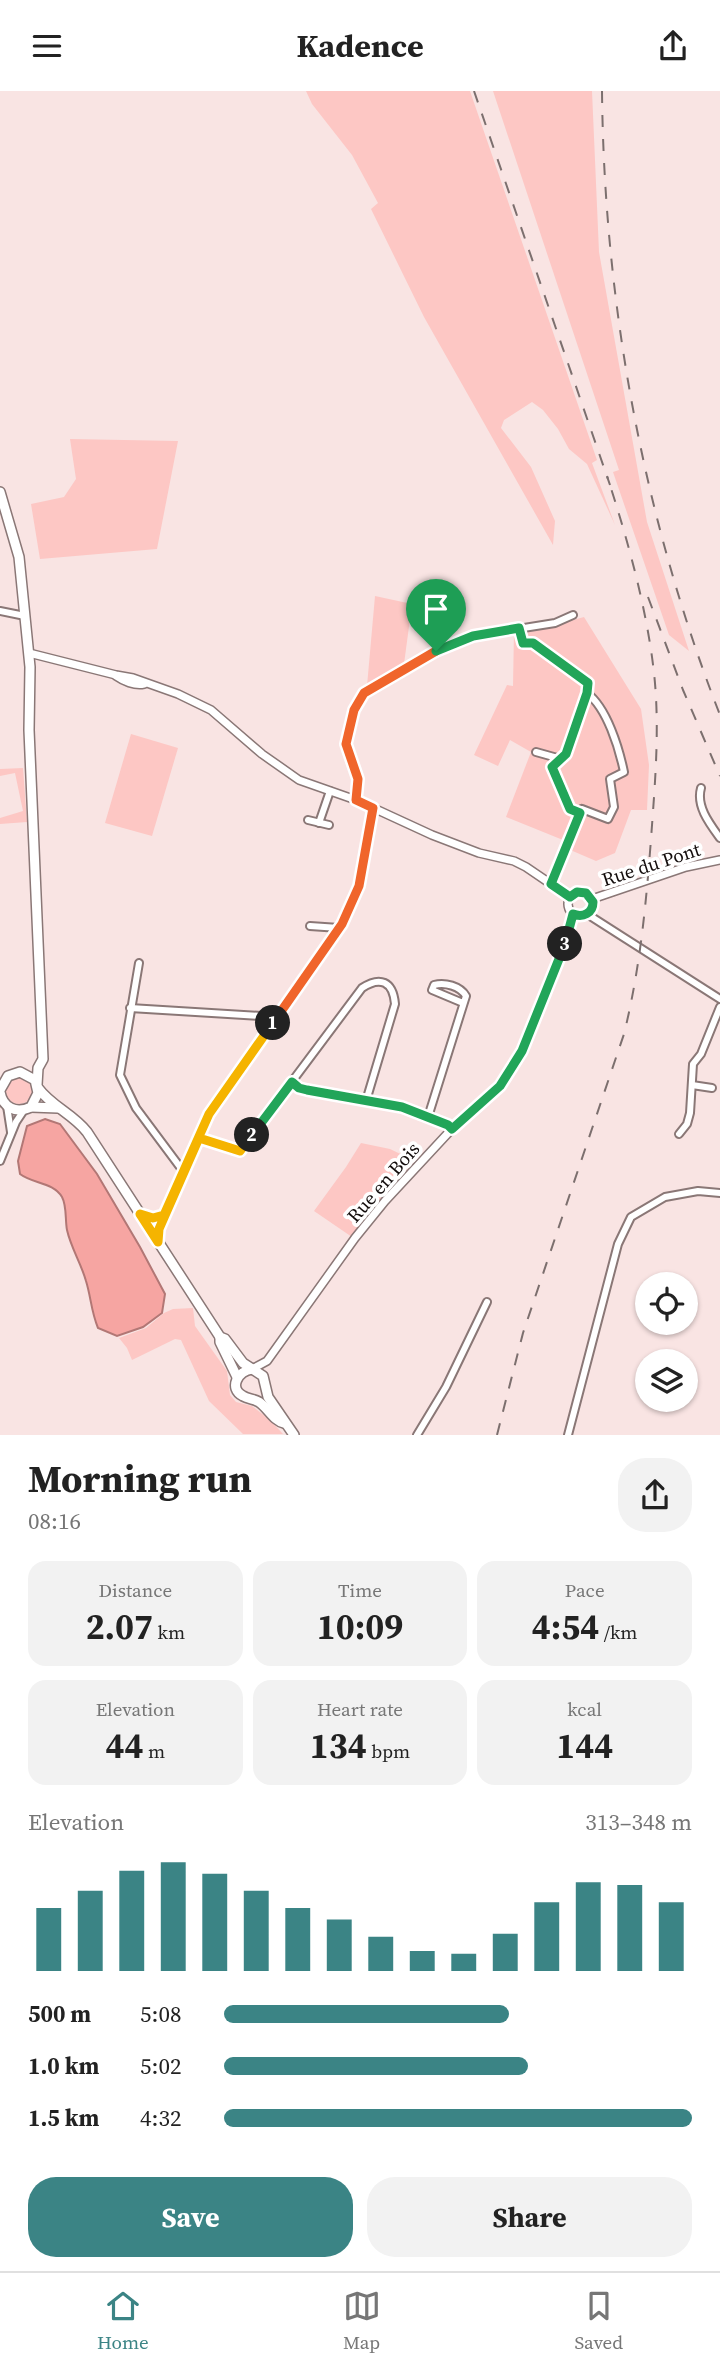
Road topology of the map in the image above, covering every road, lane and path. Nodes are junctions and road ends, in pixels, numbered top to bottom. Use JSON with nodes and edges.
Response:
{"nodes":[{"id":1,"x":0,"y":492,"type":"edge"},
{"id":2,"x":0,"y":611,"type":"edge"},
{"id":3,"x":573,"y":615,"type":"dead end"},
{"id":4,"x":25,"y":616,"type":"junction"},
{"id":5,"x":519,"y":628,"type":"junction"},
{"id":6,"x":29,"y":653,"type":"junction"},
{"id":7,"x":587,"y":693,"type":"junction"},
{"id":8,"x":536,"y":753,"type":"dead end"},
{"id":9,"x":561,"y":759,"type":"junction"},
{"id":10,"x":701,"y":787,"type":"dead end"},
{"id":11,"x":330,"y":791,"type":"junction"},
{"id":12,"x":356,"y":800,"type":"junction"},
{"id":13,"x":373,"y":808,"type":"junction"},
{"id":14,"x":580,"y":813,"type":"junction"},
{"id":15,"x":308,"y":820,"type":"dead end"},
{"id":16,"x":319,"y":823,"type":"junction"},
{"id":17,"x":329,"y":825,"type":"dead end"},
{"id":18,"x":720,"y":838,"type":"edge"},
{"id":19,"x":720,"y":860,"type":"edge"},
{"id":20,"x":551,"y":884,"type":"junction"},
{"id":21,"x":570,"y":897,"type":"junction"},
{"id":22,"x":592,"y":899,"type":"junction"},
{"id":23,"x":573,"y":914,"type":"junction"},
{"id":24,"x":587,"y":914,"type":"junction"},
{"id":25,"x":310,"y":926,"type":"dead end"},
{"id":26,"x":339,"y":928,"type":"junction"},
{"id":27,"x":139,"y":963,"type":"dead end"},
{"id":28,"x":720,"y":999,"type":"edge"},
{"id":29,"x":463,"y":1003,"type":"junction"},
{"id":30,"x":720,"y":1007,"type":"edge"},
{"id":31,"x":130,"y":1008,"type":"junction"},
{"id":32,"x":276,"y":1017,"type":"junction"},
{"id":33,"x":42,"y":1055,"type":"junction"},
{"id":34,"x":20,"y":1072,"type":"junction"},
{"id":35,"x":4,"y":1077,"type":"edge"},
{"id":36,"x":292,"y":1082,"type":"junction"},
{"id":37,"x":692,"y":1085,"type":"junction"},
{"id":38,"x":38,"y":1087,"type":"junction"},
{"id":39,"x":712,"y":1088,"type":"dead end"},
{"id":40,"x":0,"y":1093,"type":"edge"},
{"id":41,"x":366,"y":1101,"type":"junction"},
{"id":42,"x":6,"y":1106,"type":"junction"},
{"id":43,"x":28,"y":1108,"type":"junction"},
{"id":44,"x":58,"y":1108,"type":"junction"},
{"id":45,"x":428,"y":1117,"type":"junction"},
{"id":46,"x":452,"y":1129,"type":"junction"},
{"id":47,"x":11,"y":1132,"type":"junction"},
{"id":48,"x":679,"y":1134,"type":"dead end"},
{"id":49,"x":199,"y":1138,"type":"junction"},
{"id":50,"x":0,"y":1161,"type":"edge"},
{"id":51,"x":183,"y":1171,"type":"junction"},
{"id":52,"x":720,"y":1193,"type":"edge"},
{"id":53,"x":140,"y":1214,"type":"junction"},
{"id":54,"x":164,"y":1215,"type":"junction"},
{"id":55,"x":158,"y":1242,"type":"junction"},
{"id":56,"x":487,"y":1302,"type":"dead end"},
{"id":57,"x":220,"y":1337,"type":"junction"},
{"id":58,"x":267,"y":1361,"type":"junction"},
{"id":59,"x":252,"y":1369,"type":"junction"},
{"id":60,"x":237,"y":1377,"type":"junction"},
{"id":61,"x":265,"y":1384,"type":"junction"},
{"id":62,"x":251,"y":1398,"type":"junction"},
{"id":63,"x":284,"y":1423,"type":"junction"},
{"id":64,"x":294,"y":1434,"type":"edge"},
{"id":65,"x":417,"y":1434,"type":"edge"},
{"id":66,"x":568,"y":1434,"type":"edge"}],
"edges":[{"from":1,"to":4,"type":"main road"},
{"from":2,"to":4,"type":"street"},
{"from":3,"to":5,"type":"street"},
{"from":4,"to":6,"type":"main road"},
{"from":5,"to":7,"type":"street"},
{"from":5,"to":12,"type":"street"},
{"from":6,"to":11,"type":"street"},
{"from":6,"to":33,"type":"main road"},
{"from":7,"to":9,"type":"street"},
{"from":7,"to":14,"type":"street"},
{"from":8,"to":9,"type":"street"},
{"from":9,"to":14,"type":"street"},
{"from":10,"to":18,"type":"street"},
{"from":11,"to":12,"type":"street"},
{"from":11,"to":16,"type":"street"},
{"from":12,"to":13,"type":"street"},
{"from":13,"to":20,"type":"street"},
{"from":13,"to":26,"type":"street"},
{"from":14,"to":20,"type":"street"},
{"from":15,"to":16,"type":"street"},
{"from":16,"to":17,"type":"street"},
{"from":19,"to":22,"type":"street","name":"Rue du Pont"},
{"from":20,"to":21,"type":"street"},
{"from":21,"to":22,"type":"street"},
{"from":21,"to":23,"type":"street"},
{"from":22,"to":24,"type":"street"},
{"from":23,"to":24,"type":"street"},
{"from":23,"to":46,"type":"street","name":"Rue en Bois"},
{"from":24,"to":28,"type":"street"},
{"from":25,"to":26,"type":"street"},
{"from":26,"to":32,"type":"street"},
{"from":27,"to":31,"type":"street"},
{"from":29,"to":29,"type":"street"},
{"from":29,"to":45,"type":"street"},
{"from":30,"to":37,"type":"street"},
{"from":31,"to":32,"type":"street"},
{"from":31,"to":51,"type":"street"},
{"from":32,"to":49,"type":"street"},
{"from":33,"to":34,"type":"main road"},
{"from":33,"to":38,"type":"main road"},
{"from":34,"to":35,"type":"main road"},
{"from":34,"to":38,"type":"main road"},
{"from":35,"to":40,"type":"main road"},
{"from":36,"to":41,"type":"street"},
{"from":36,"to":41,"type":"street"},
{"from":36,"to":49,"type":"street"},
{"from":37,"to":39,"type":"street"},
{"from":37,"to":48,"type":"street"},
{"from":38,"to":43,"type":"main road"},
{"from":38,"to":44,"type":"main road"},
{"from":40,"to":42,"type":"main road"},
{"from":41,"to":45,"type":"street"},
{"from":42,"to":43,"type":"main road"},
{"from":42,"to":47,"type":"street"},
{"from":43,"to":44,"type":"main road"},
{"from":43,"to":47,"type":"street"},
{"from":44,"to":53,"type":"main road"},
{"from":45,"to":46,"type":"street"},
{"from":46,"to":58,"type":"street","name":"Rue en Bois"},
{"from":47,"to":50,"type":"street"},
{"from":49,"to":51,"type":"street"},
{"from":51,"to":54,"type":"street"},
{"from":52,"to":66,"type":"street"},
{"from":53,"to":54,"type":"street"},
{"from":53,"to":55,"type":"main road"},
{"from":54,"to":55,"type":"street"},
{"from":55,"to":57,"type":"main road"},
{"from":56,"to":65,"type":"street"},
{"from":57,"to":59,"type":"main road"},
{"from":57,"to":60,"type":"main road"},
{"from":58,"to":59,"type":"street","name":"Rue en Bois"},
{"from":58,"to":61,"type":"street"},
{"from":59,"to":60,"type":"main road"},
{"from":59,"to":61,"type":"main road"},
{"from":60,"to":62,"type":"main road"},
{"from":61,"to":62,"type":"main road"},
{"from":61,"to":63,"type":"main road"},
{"from":62,"to":63,"type":"main road"},
{"from":63,"to":64,"type":"main road"}]}
